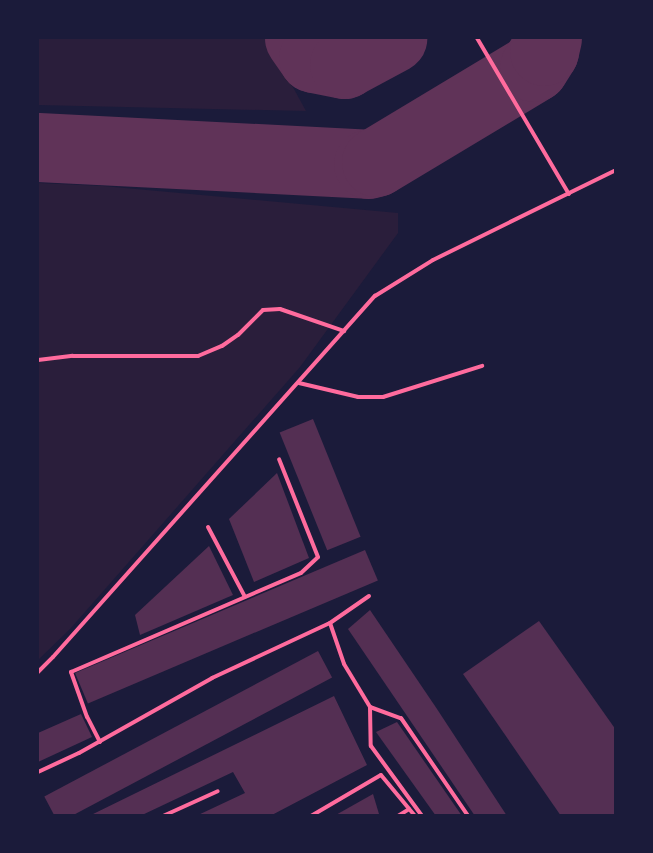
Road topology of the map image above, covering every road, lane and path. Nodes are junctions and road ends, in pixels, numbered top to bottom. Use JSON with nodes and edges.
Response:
{"nodes":[{"id":1,"x":477,"y":38,"type":"edge"},
{"id":2,"x":616,"y":170,"type":"edge"},
{"id":3,"x":569,"y":194,"type":"junction"},
{"id":4,"x":344,"y":331,"type":"junction"},
{"id":5,"x":38,"y":360,"type":"edge"},
{"id":6,"x":482,"y":366,"type":"dead end"},
{"id":7,"x":299,"y":382,"type":"junction"},
{"id":8,"x":279,"y":459,"type":"dead end"},
{"id":9,"x":208,"y":527,"type":"dead end"},
{"id":10,"x":369,"y":596,"type":"dead end"},
{"id":11,"x":245,"y":597,"type":"junction"},
{"id":12,"x":330,"y":623,"type":"junction"},
{"id":13,"x":38,"y":672,"type":"edge"},
{"id":14,"x":370,"y":707,"type":"junction"},
{"id":15,"x":100,"y":742,"type":"junction"},
{"id":16,"x":38,"y":772,"type":"edge"},
{"id":17,"x":218,"y":791,"type":"dead end"},
{"id":18,"x":409,"y":809,"type":"junction"},
{"id":19,"x":163,"y":816,"type":"edge"},
{"id":20,"x":311,"y":816,"type":"edge"},
{"id":21,"x":398,"y":816,"type":"edge"},
{"id":22,"x":415,"y":816,"type":"edge"},
{"id":23,"x":422,"y":816,"type":"edge"},
{"id":24,"x":468,"y":816,"type":"edge"}],
"edges":[{"from":1,"to":3,"type":"lane"},
{"from":2,"to":3,"type":"lane"},
{"from":3,"to":4,"type":"lane"},
{"from":4,"to":5,"type":"lane"},
{"from":4,"to":7,"type":"lane"},
{"from":6,"to":7,"type":"lane"},
{"from":7,"to":13,"type":"lane"},
{"from":8,"to":11,"type":"lane"},
{"from":9,"to":11,"type":"lane"},
{"from":10,"to":12,"type":"lane"},
{"from":11,"to":15,"type":"lane"},
{"from":12,"to":14,"type":"lane"},
{"from":12,"to":15,"type":"lane"},
{"from":14,"to":23,"type":"lane"},
{"from":14,"to":24,"type":"lane"},
{"from":15,"to":16,"type":"lane"},
{"from":17,"to":19,"type":"lane"},
{"from":18,"to":20,"type":"lane"},
{"from":18,"to":21,"type":"lane"},
{"from":18,"to":22,"type":"lane"}]}
